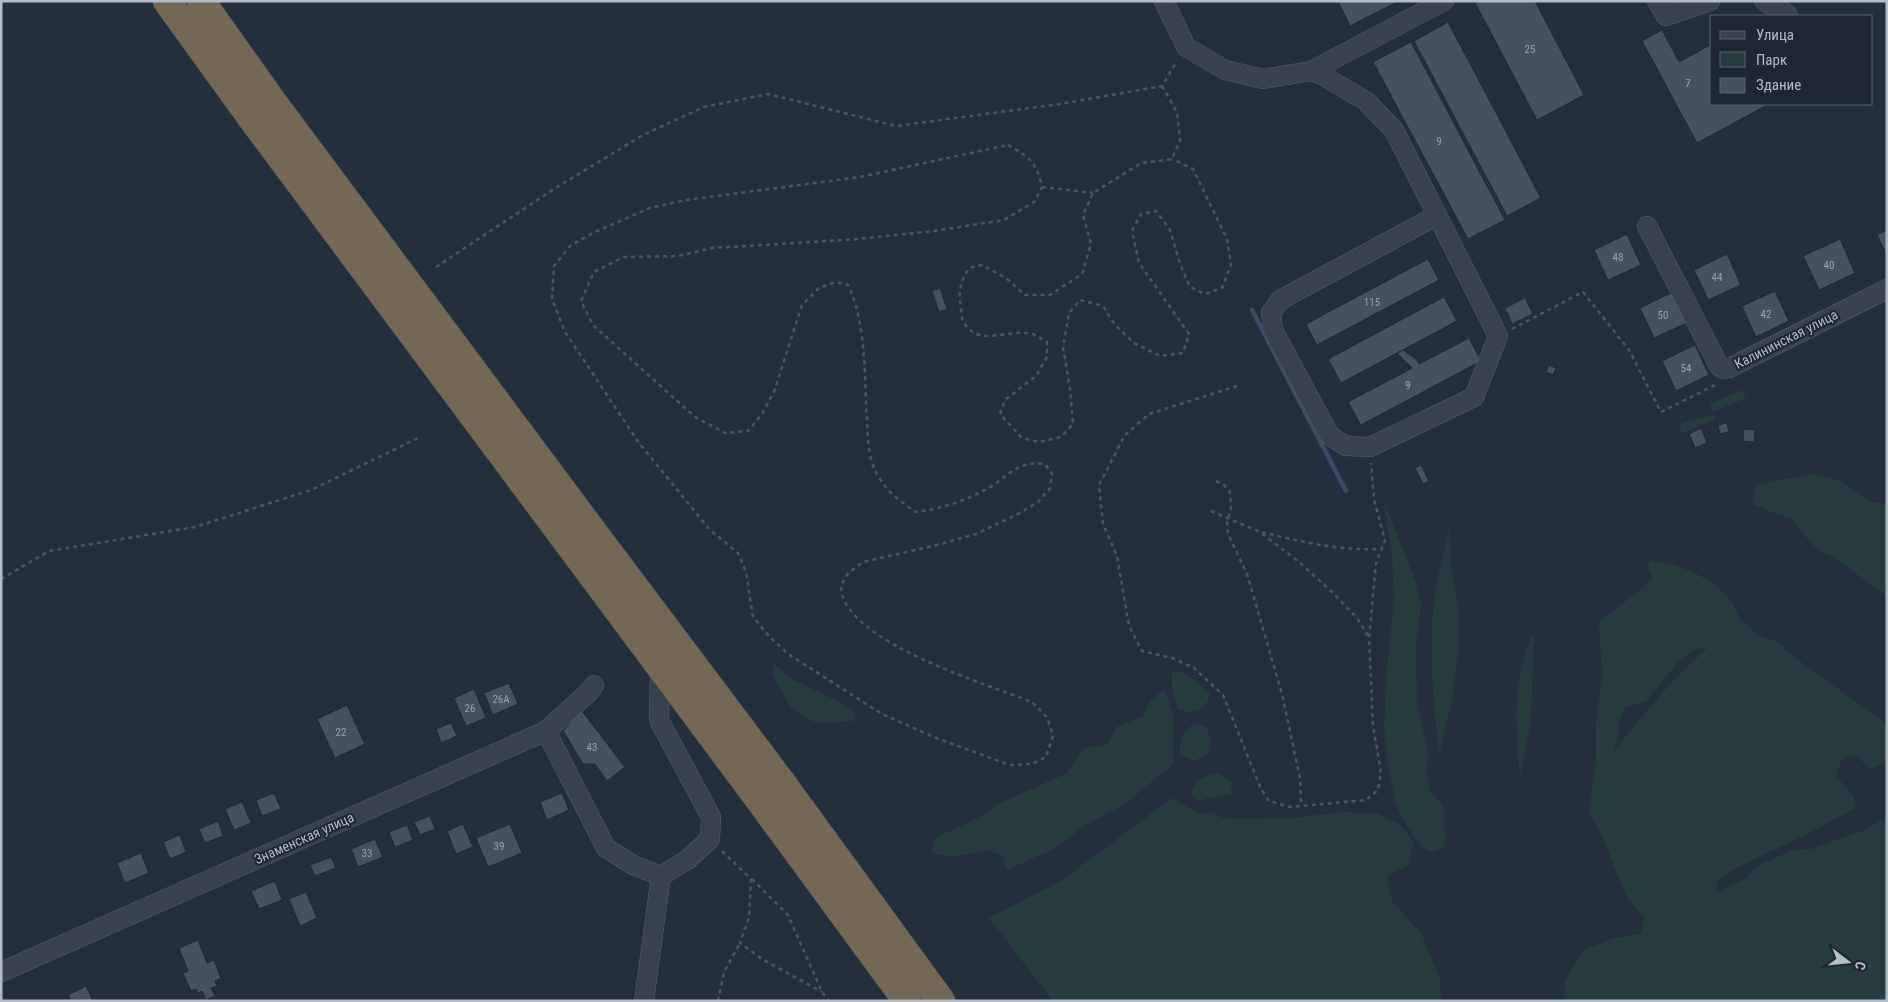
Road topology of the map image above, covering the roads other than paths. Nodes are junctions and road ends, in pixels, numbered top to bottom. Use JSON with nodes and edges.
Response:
{"nodes":[{"id":1,"x":167,"y":1,"type":"edge"},
{"id":2,"x":202,"y":1,"type":"edge"},
{"id":3,"x":1164,"y":1,"type":"edge"},
{"id":4,"x":1444,"y":1,"type":"edge"},
{"id":5,"x":1658,"y":1,"type":"edge"},
{"id":6,"x":1710,"y":1,"type":"edge"},
{"id":7,"x":1764,"y":1,"type":"edge"},
{"id":8,"x":1787,"y":15,"type":"edge"},
{"id":9,"x":1311,"y":71,"type":"junction"},
{"id":10,"x":1436,"y":216,"type":"junction"},
{"id":11,"x":1648,"y":226,"type":"dead end"},
{"id":12,"x":1887,"y":289,"type":"edge"},
{"id":13,"x":660,"y":665,"type":"junction"},
{"id":14,"x":594,"y":684,"type":"dead end"},
{"id":15,"x":546,"y":731,"type":"junction"},
{"id":16,"x":661,"y":876,"type":"junction"},
{"id":17,"x":1,"y":972,"type":"edge"},
{"id":18,"x":644,"y":1001,"type":"edge"},
{"id":19,"x":907,"y":1001,"type":"edge"},
{"id":20,"x":941,"y":1001,"type":"edge"}],
"edges":[{"from":1,"to":13,"type":"highway"},
{"from":2,"to":20,"type":"highway"},
{"from":3,"to":9,"type":"street"},
{"from":4,"to":9,"type":"street"},
{"from":5,"to":6,"type":"street"},
{"from":7,"to":8,"type":"street"},
{"from":9,"to":10,"type":"street"},
{"from":10,"to":10,"type":"street"},
{"from":11,"to":12,"type":"street","name":"Калининская улица"},
{"from":13,"to":16,"type":"street"},
{"from":13,"to":19,"type":"highway"},
{"from":14,"to":15,"type":"street","name":"Знаменская улица"},
{"from":15,"to":16,"type":"street"},
{"from":15,"to":17,"type":"street","name":"Знаменская улица"},
{"from":16,"to":18,"type":"street"}]}
